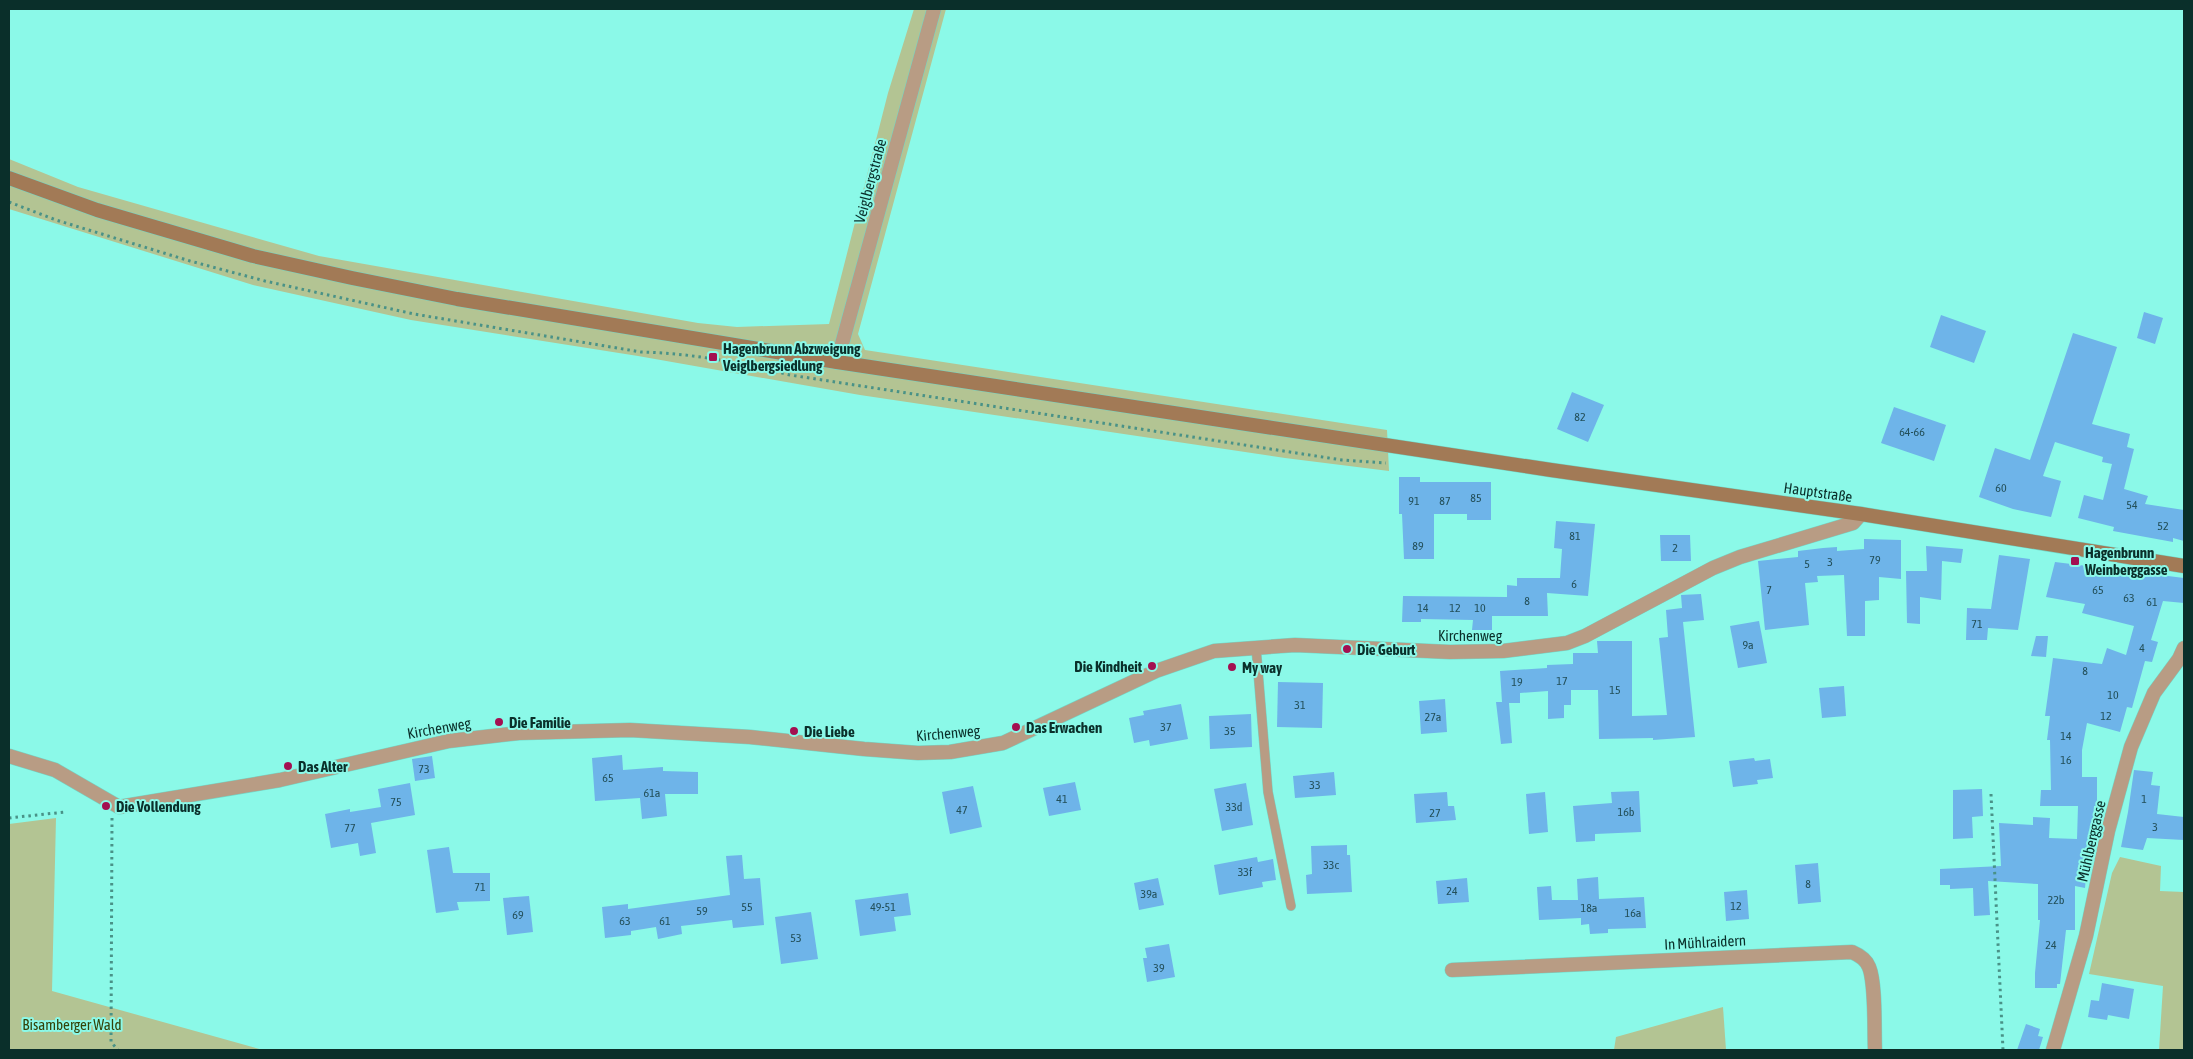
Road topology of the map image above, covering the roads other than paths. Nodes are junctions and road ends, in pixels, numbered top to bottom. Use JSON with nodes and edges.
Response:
{"nodes":[{"id":1,"x":934,"y":9,"type":"edge"},
{"id":2,"x":9,"y":178,"type":"edge"},
{"id":3,"x":837,"y":362,"type":"junction"},
{"id":4,"x":1861,"y":514,"type":"junction"},
{"id":5,"x":2184,"y":566,"type":"edge"},
{"id":6,"x":1256,"y":647,"type":"junction"},
{"id":7,"x":2183,"y":657,"type":"edge"},
{"id":8,"x":9,"y":756,"type":"edge"},
{"id":9,"x":1291,"y":906,"type":"dead end"},
{"id":10,"x":1452,"y":970,"type":"dead end"},
{"id":11,"x":1875,"y":1050,"type":"edge"},
{"id":12,"x":2053,"y":1050,"type":"edge"}],
"edges":[{"from":1,"to":3,"type":"street","name":"Veiglbergstraße"},
{"from":2,"to":3,"type":"main road","name":"Hauptstraße"},
{"from":3,"to":4,"type":"main road","name":"Hauptstraße"},
{"from":4,"to":5,"type":"main road","name":"Hauptstraße"},
{"from":4,"to":6,"type":"street","name":"Kirchenweg"},
{"from":6,"to":8,"type":"street","name":"Kirchenweg"},
{"from":6,"to":9,"type":"lane"},
{"from":7,"to":12,"type":"street","name":"Mühlberggasse"},
{"from":10,"to":11,"type":"street","name":"In Mühlraidern"}]}
